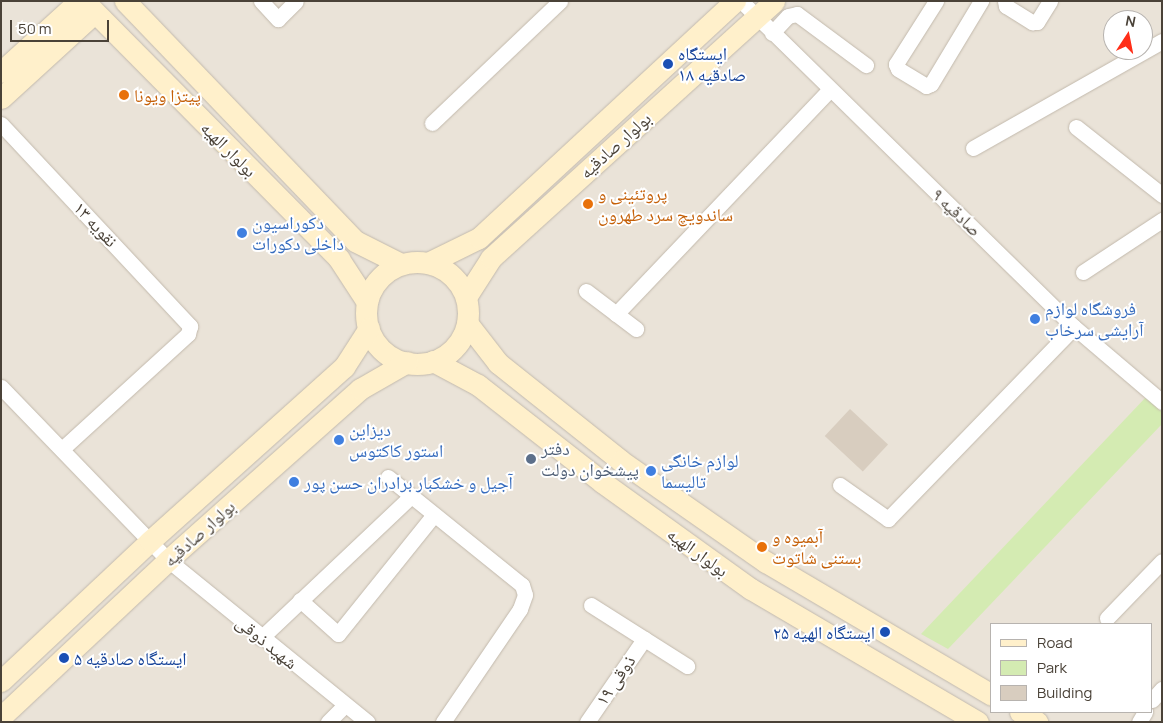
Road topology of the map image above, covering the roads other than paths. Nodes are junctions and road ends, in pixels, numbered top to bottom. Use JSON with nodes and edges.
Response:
{"nodes":[{"id":1,"x":125,"y":1,"type":"edge"},
{"id":2,"x":261,"y":1,"type":"edge"},
{"id":3,"x":296,"y":1,"type":"edge"},
{"id":4,"x":560,"y":1,"type":"edge"},
{"id":5,"x":735,"y":1,"type":"edge"},
{"id":6,"x":741,"y":1,"type":"edge"},
{"id":7,"x":774,"y":1,"type":"edge"},
{"id":8,"x":936,"y":1,"type":"edge"},
{"id":9,"x":981,"y":1,"type":"edge"},
{"id":10,"x":1050,"y":1,"type":"edge"},
{"id":11,"x":1004,"y":2,"type":"edge"},
{"id":12,"x":86,"y":5,"type":"edge"},
{"id":13,"x":756,"y":19,"type":"junction"},
{"id":14,"x":772,"y":33,"type":"junction"},
{"id":15,"x":1162,"y":41,"type":"edge"},
{"id":16,"x":866,"y":65,"type":"dead end"},
{"id":17,"x":1,"y":72,"type":"edge"},
{"id":18,"x":829,"y":90,"type":"junction"},
{"id":19,"x":1,"y":98,"type":"edge"},
{"id":20,"x":432,"y":123,"type":"dead end"},
{"id":21,"x":1,"y":124,"type":"edge"},
{"id":22,"x":1076,"y":126,"type":"dead end"},
{"id":23,"x":973,"y":148,"type":"dead end"},
{"id":24,"x":1162,"y":195,"type":"edge"},
{"id":25,"x":1161,"y":221,"type":"edge"},
{"id":26,"x":428,"y":263,"type":"junction"},
{"id":27,"x":401,"y":264,"type":"junction"},
{"id":28,"x":1083,"y":272,"type":"dead end"},
{"id":29,"x":586,"y":291,"type":"dead end"},
{"id":30,"x":466,"y":297,"type":"junction"},
{"id":31,"x":367,"y":302,"type":"junction"},
{"id":32,"x":616,"y":314,"type":"junction"},
{"id":33,"x":467,"y":323,"type":"junction"},
{"id":34,"x":1074,"y":327,"type":"junction"},
{"id":35,"x":368,"y":328,"type":"junction"},
{"id":36,"x":636,"y":329,"type":"dead end"},
{"id":37,"x":433,"y":361,"type":"junction"},
{"id":38,"x":407,"y":362,"type":"junction"},
{"id":39,"x":344,"y":368,"type":"junction"},
{"id":40,"x":1,"y":387,"type":"edge"},
{"id":41,"x":360,"y":389,"type":"junction"},
{"id":42,"x":1162,"y":402,"type":"edge"},
{"id":43,"x":62,"y":449,"type":"junction"},
{"id":44,"x":388,"y":477,"type":"dead end"},
{"id":45,"x":840,"y":485,"type":"dead end"},
{"id":46,"x":410,"y":496,"type":"junction"},
{"id":47,"x":434,"y":516,"type":"junction"},
{"id":48,"x":150,"y":541,"type":"junction"},
{"id":49,"x":168,"y":560,"type":"junction"},
{"id":50,"x":1162,"y":561,"type":"edge"},
{"id":51,"x":300,"y":600,"type":"junction"},
{"id":52,"x":591,"y":605,"type":"dead end"},
{"id":53,"x":1107,"y":618,"type":"dead end"},
{"id":54,"x":261,"y":638,"type":"junction"},
{"id":55,"x":644,"y":639,"type":"junction"},
{"id":56,"x":687,"y":666,"type":"dead end"},
{"id":57,"x":1,"y":680,"type":"edge"},
{"id":58,"x":1162,"y":690,"type":"edge"},
{"id":59,"x":990,"y":694,"type":"edge"},
{"id":60,"x":1153,"y":699,"type":"edge"},
{"id":61,"x":345,"y":705,"type":"junction"},
{"id":62,"x":1022,"y":713,"type":"edge"},
{"id":63,"x":1,"y":717,"type":"edge"},
{"id":64,"x":328,"y":722,"type":"edge"},
{"id":65,"x":367,"y":722,"type":"edge"},
{"id":66,"x":443,"y":722,"type":"edge"},
{"id":67,"x":587,"y":722,"type":"edge"},
{"id":68,"x":978,"y":722,"type":"edge"},
{"id":69,"x":1037,"y":722,"type":"edge"}],
"edges":[{"from":1,"to":27,"type":"main road","name":"بولوار الهیه"},
{"from":2,"to":3,"type":"street"},
{"from":4,"to":20,"type":"street"},
{"from":5,"to":26,"type":"main road","name":"بولوار صادقیه"},
{"from":6,"to":13,"type":"street","name":"صادقیه ۹"},
{"from":7,"to":13,"type":"main road","name":"بولوار صادقیه"},
{"from":8,"to":9,"type":"street"},
{"from":10,"to":11,"type":"street"},
{"from":12,"to":17,"type":"main road"},
{"from":12,"to":19,"type":"main road"},
{"from":12,"to":31,"type":"main road","name":"بولوار الهیه"},
{"from":13,"to":14,"type":"street","name":"صادقیه ۹"},
{"from":13,"to":30,"type":"main road","name":"بولوار صادقیه"},
{"from":14,"to":16,"type":"street"},
{"from":14,"to":18,"type":"street","name":"صادقیه ۹"},
{"from":15,"to":23,"type":"street"},
{"from":18,"to":32,"type":"street"},
{"from":18,"to":34,"type":"street","name":"صادقیه ۹"},
{"from":21,"to":43,"type":"street","name":"نقویه ۱۳"},
{"from":22,"to":24,"type":"street"},
{"from":25,"to":28,"type":"street"},
{"from":26,"to":27,"type":"main road"},
{"from":26,"to":30,"type":"main road"},
{"from":27,"to":31,"type":"main road"},
{"from":29,"to":32,"type":"street"},
{"from":30,"to":33,"type":"main road"},
{"from":31,"to":35,"type":"main road"},
{"from":32,"to":36,"type":"street"},
{"from":33,"to":37,"type":"main road"},
{"from":33,"to":59,"type":"main road","name":"بولوار الهیه"},
{"from":34,"to":42,"type":"street","name":"صادقیه ۹"},
{"from":34,"to":45,"type":"street"},
{"from":35,"to":38,"type":"main road"},
{"from":35,"to":39,"type":"main road","name":"بولوار صادقیه"},
{"from":37,"to":38,"type":"main road"},
{"from":37,"to":68,"type":"main road","name":"بولوار الهیه"},
{"from":38,"to":41,"type":"main road","name":"بولوار صادقیه"},
{"from":39,"to":41,"type":"main road"},
{"from":39,"to":48,"type":"main road","name":"بولوار صادقیه"},
{"from":40,"to":43,"type":"street","name":"شهید ذوقی"},
{"from":41,"to":49,"type":"main road","name":"بولوار صادقیه"},
{"from":43,"to":48,"type":"street","name":"شهید ذوقی"},
{"from":44,"to":46,"type":"street"},
{"from":46,"to":47,"type":"street"},
{"from":46,"to":51,"type":"street"},
{"from":47,"to":51,"type":"street"},
{"from":47,"to":66,"type":"street"},
{"from":48,"to":49,"type":"street","name":"شهید ذوقی"},
{"from":48,"to":57,"type":"main road","name":"بولوار صادقیه"},
{"from":49,"to":54,"type":"street","name":"شهید ذوقی"},
{"from":49,"to":63,"type":"main road","name":"بولوار صادقیه"},
{"from":50,"to":53,"type":"street"},
{"from":51,"to":54,"type":"street"},
{"from":52,"to":55,"type":"street"},
{"from":54,"to":61,"type":"street","name":"شهید ذوقی"},
{"from":55,"to":56,"type":"street"},
{"from":55,"to":67,"type":"street","name":"ذوقی ۱۹"},
{"from":58,"to":60,"type":"street"},
{"from":61,"to":64,"type":"street"},
{"from":61,"to":65,"type":"street","name":"شهید ذوقی"},
{"from":62,"to":69,"type":"main road"}]}
